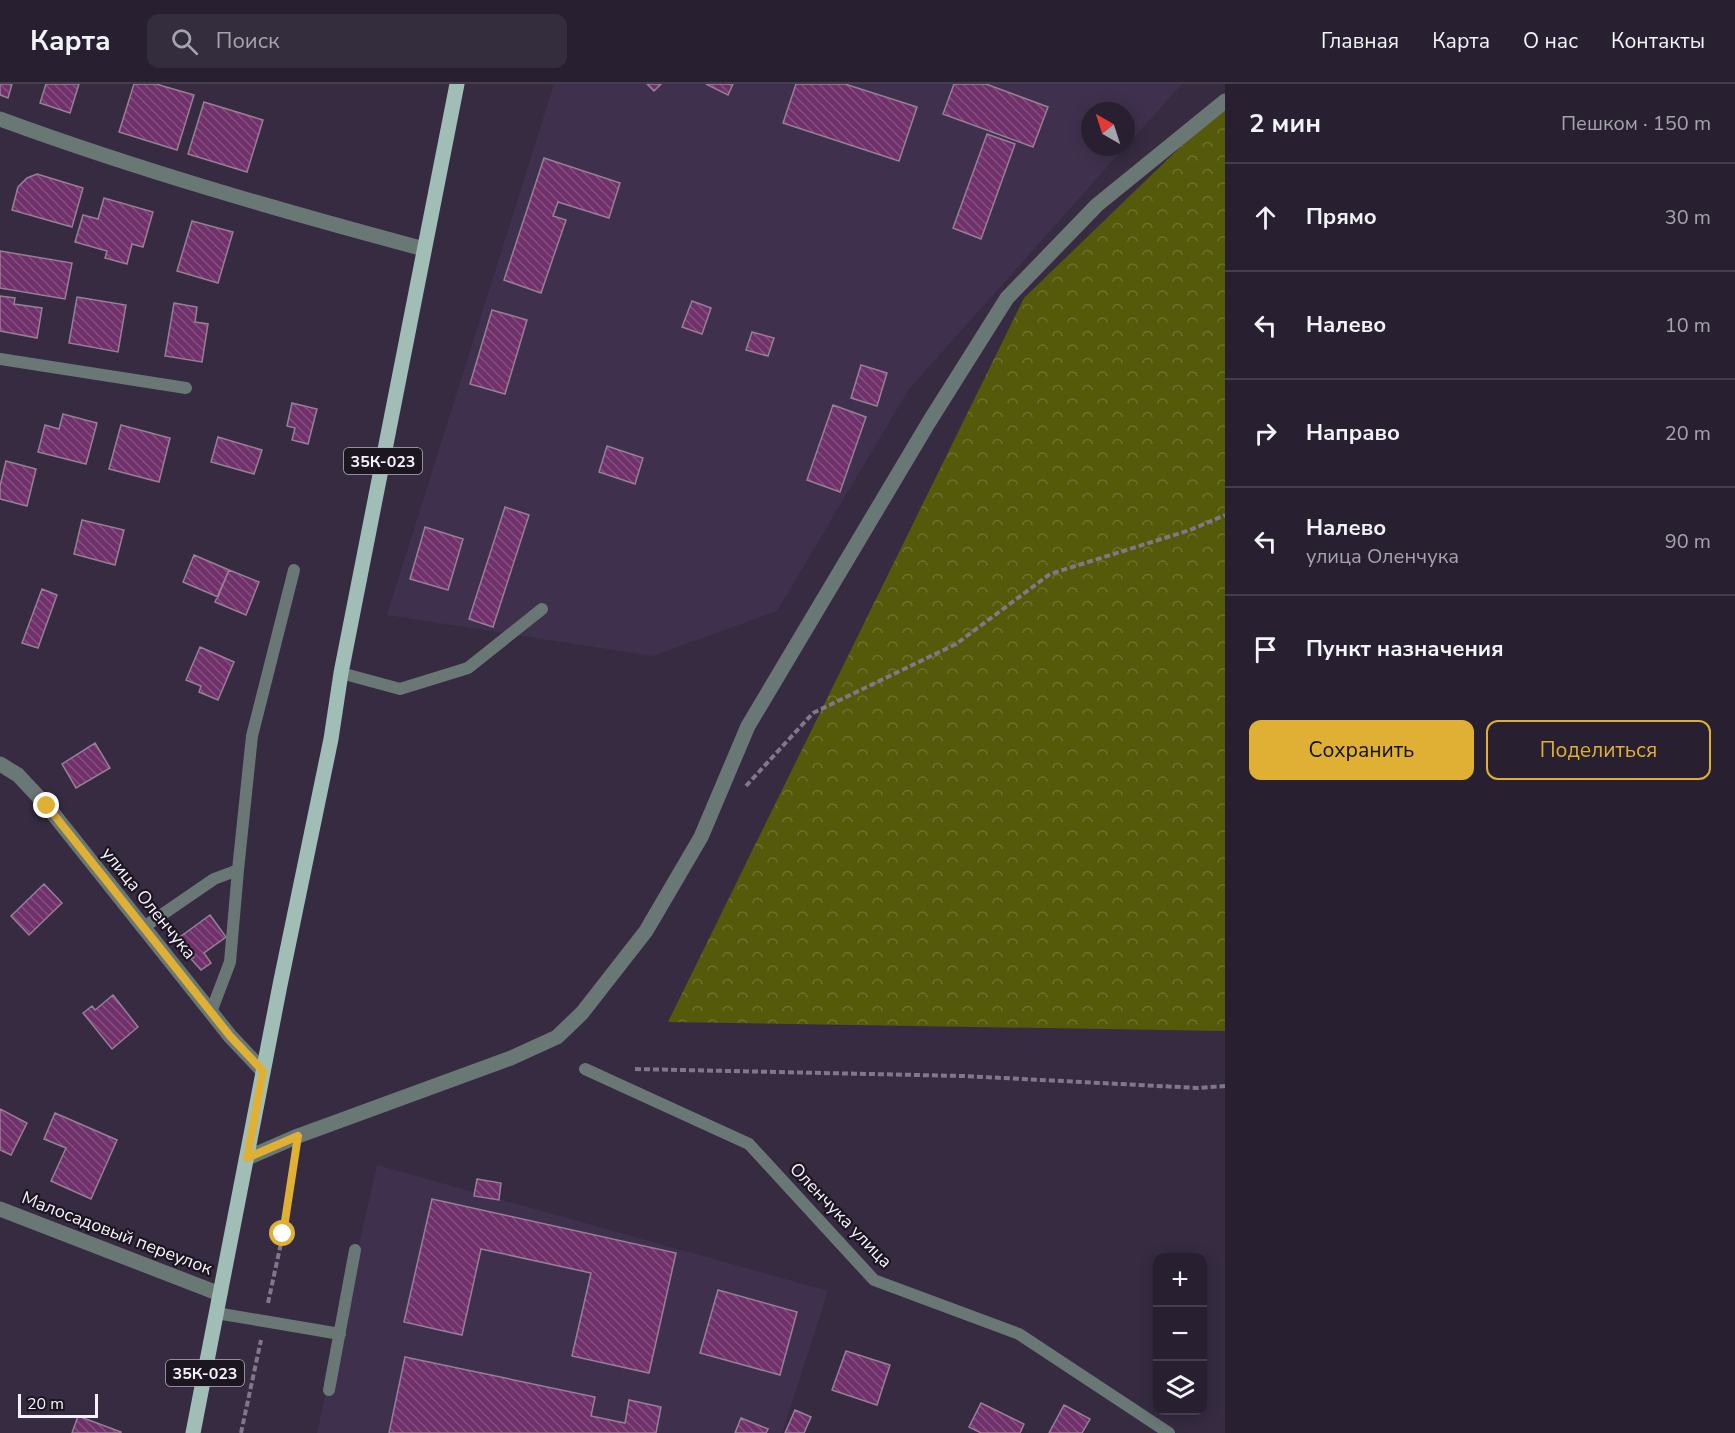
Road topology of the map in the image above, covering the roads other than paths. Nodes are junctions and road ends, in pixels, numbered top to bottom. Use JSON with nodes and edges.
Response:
{"nodes":[{"id":1,"x":457,"y":84,"type":"edge"},
{"id":2,"x":1225,"y":101,"type":"edge"},
{"id":3,"x":0,"y":119,"type":"edge"},
{"id":4,"x":424,"y":249,"type":"junction"},
{"id":5,"x":0,"y":359,"type":"edge"},
{"id":6,"x":186,"y":388,"type":"dead end"},
{"id":7,"x":294,"y":570,"type":"dead end"},
{"id":8,"x":542,"y":609,"type":"dead end"},
{"id":9,"x":341,"y":673,"type":"junction"},
{"id":10,"x":0,"y":764,"type":"edge"},
{"id":11,"x":238,"y":870,"type":"junction"},
{"id":12,"x":144,"y":927,"type":"junction"},
{"id":13,"x":211,"y":1012,"type":"junction"},
{"id":14,"x":585,"y":1069,"type":"dead end"},
{"id":15,"x":263,"y":1071,"type":"junction"},
{"id":16,"x":247,"y":1158,"type":"junction"},
{"id":17,"x":0,"y":1209,"type":"edge"},
{"id":18,"x":355,"y":1250,"type":"dead end"},
{"id":19,"x":220,"y":1294,"type":"junction"},
{"id":20,"x":216,"y":1313,"type":"junction"},
{"id":21,"x":340,"y":1334,"type":"junction"},
{"id":22,"x":329,"y":1390,"type":"dead end"},
{"id":23,"x":193,"y":1433,"type":"edge"},
{"id":24,"x":1169,"y":1433,"type":"edge"}],
"edges":[{"from":1,"to":4,"type":"main road","number":"35К-023"},
{"from":2,"to":16,"type":"street"},
{"from":3,"to":4,"type":"street"},
{"from":4,"to":9,"type":"main road","number":"35К-023"},
{"from":5,"to":6,"type":"lane"},
{"from":7,"to":11,"type":"lane"},
{"from":8,"to":9,"type":"lane"},
{"from":9,"to":15,"type":"main road","number":"35К-023"},
{"from":10,"to":12,"type":"street","name":"улица Оленчука"},
{"from":11,"to":12,"type":"lane"},
{"from":11,"to":13,"type":"lane"},
{"from":12,"to":13,"type":"street","name":"улица Оленчука"},
{"from":13,"to":15,"type":"street","name":"улица Оленчука"},
{"from":14,"to":24,"type":"lane","name":"Оленчука улица"},
{"from":15,"to":16,"type":"main road","number":"35К-023"},
{"from":16,"to":19,"type":"main road","number":"35К-023"},
{"from":17,"to":19,"type":"street","name":"Малосадовый переулок"},
{"from":18,"to":21,"type":"lane"},
{"from":19,"to":20,"type":"main road","number":"35К-023"},
{"from":20,"to":21,"type":"lane"},
{"from":20,"to":23,"type":"main road","number":"35К-023"},
{"from":21,"to":22,"type":"lane"}]}
